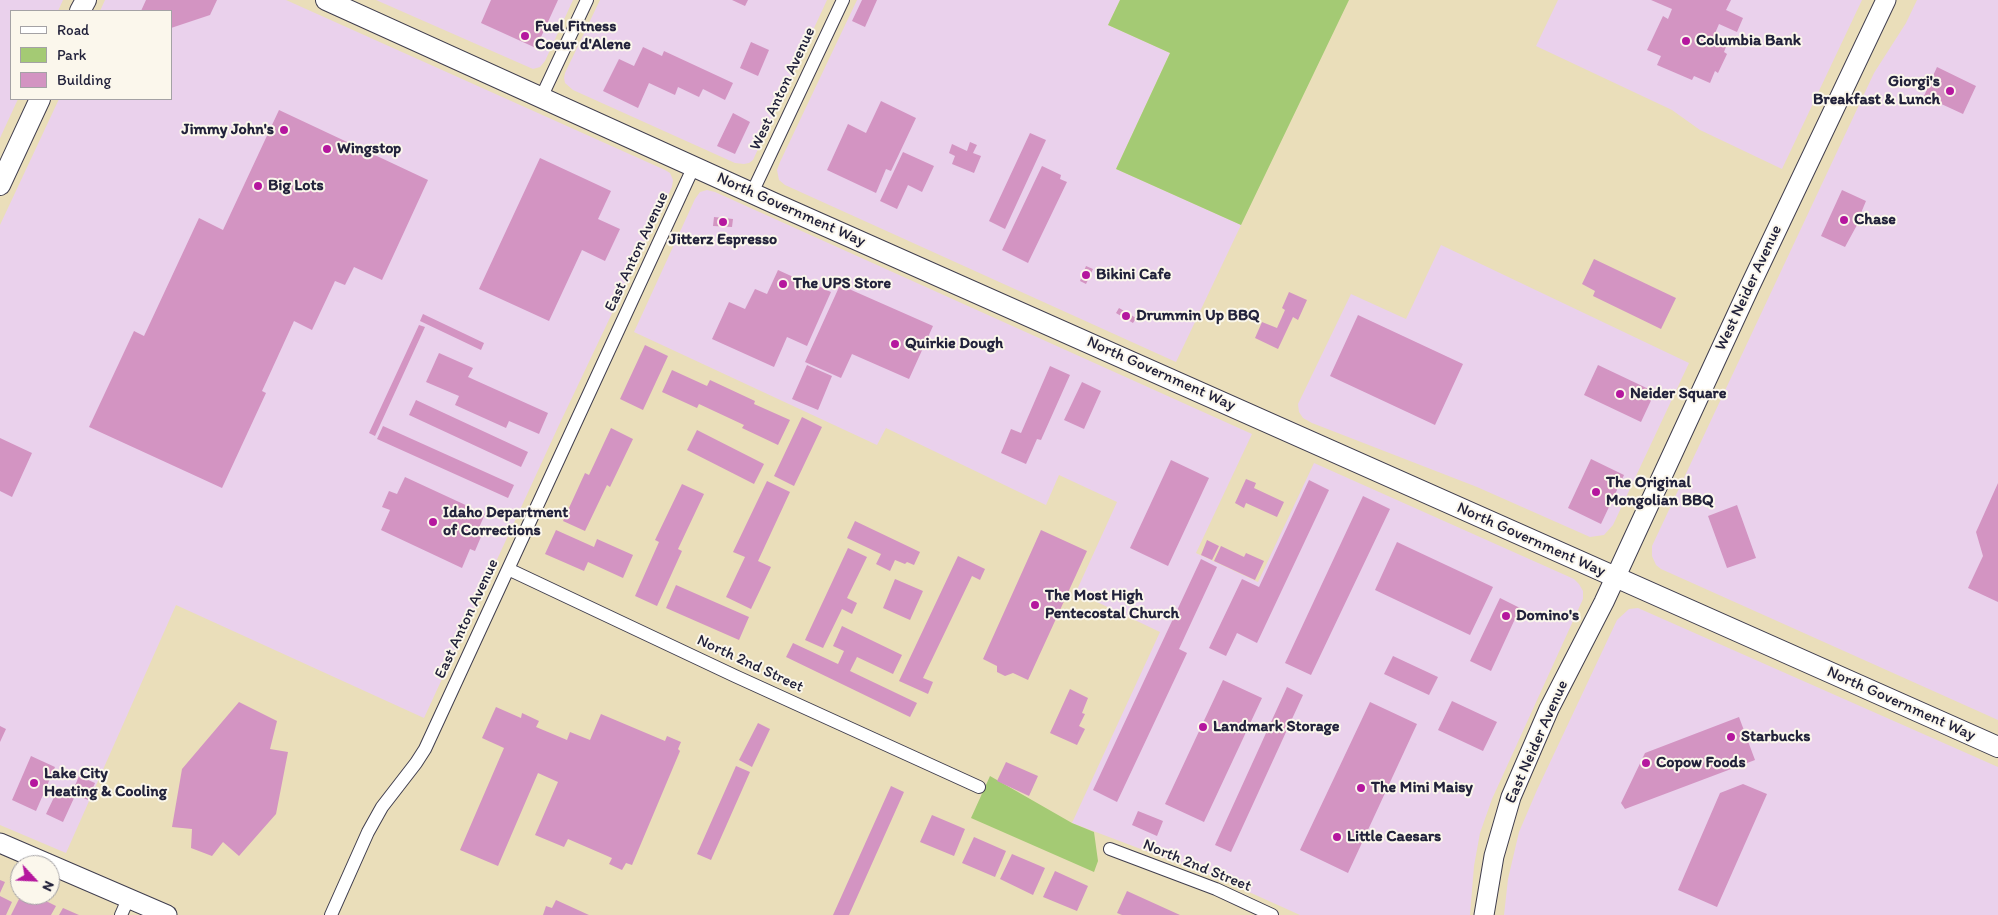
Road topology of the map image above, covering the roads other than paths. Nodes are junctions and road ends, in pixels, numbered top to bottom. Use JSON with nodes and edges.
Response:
{"nodes":[{"id":1,"x":326,"y":0,"type":"edge"},
{"id":2,"x":586,"y":0,"type":"edge"},
{"id":3,"x":843,"y":0,"type":"edge"},
{"id":4,"x":1886,"y":0,"type":"edge"},
{"id":5,"x":540,"y":98,"type":"junction"},
{"id":6,"x":40,"y":100,"type":"edge"},
{"id":7,"x":694,"y":166,"type":"junction"},
{"id":8,"x":0,"y":185,"type":"edge"},
{"id":9,"x":752,"y":193,"type":"junction"},
{"id":10,"x":508,"y":569,"type":"junction"},
{"id":11,"x":1615,"y":577,"type":"junction"},
{"id":12,"x":1998,"y":747,"type":"edge"},
{"id":13,"x":979,"y":786,"type":"dead end"},
{"id":14,"x":0,"y":843,"type":"edge"},
{"id":15,"x":1110,"y":849,"type":"dead end"},
{"id":16,"x":129,"y":897,"type":"junction"},
{"id":17,"x":121,"y":915,"type":"edge"},
{"id":18,"x":167,"y":915,"type":"edge"},
{"id":19,"x":331,"y":915,"type":"edge"},
{"id":20,"x":1272,"y":915,"type":"edge"},
{"id":21,"x":1484,"y":915,"type":"edge"}],
"edges":[{"from":1,"to":5,"type":"main road","name":"North Government Way"},
{"from":2,"to":5,"type":"street"},
{"from":3,"to":9,"type":"street","name":"West Anton Avenue"},
{"from":4,"to":11,"type":"main road","name":"West Neider Avenue"},
{"from":5,"to":7,"type":"main road","name":"North Government Way"},
{"from":6,"to":8,"type":"main road"},
{"from":7,"to":9,"type":"main road","name":"North Government Way"},
{"from":7,"to":10,"type":"street","name":"East Anton Avenue"},
{"from":9,"to":11,"type":"main road","name":"North Government Way"},
{"from":10,"to":13,"type":"street","name":"North 2nd Street"},
{"from":10,"to":19,"type":"street","name":"East Anton Avenue"},
{"from":11,"to":12,"type":"main road","name":"North Government Way"},
{"from":11,"to":21,"type":"main road","name":"East Neider Avenue"},
{"from":14,"to":16,"type":"main road"},
{"from":15,"to":20,"type":"street","name":"North 2nd Street"},
{"from":16,"to":17,"type":"street"},
{"from":16,"to":18,"type":"main road"}]}
